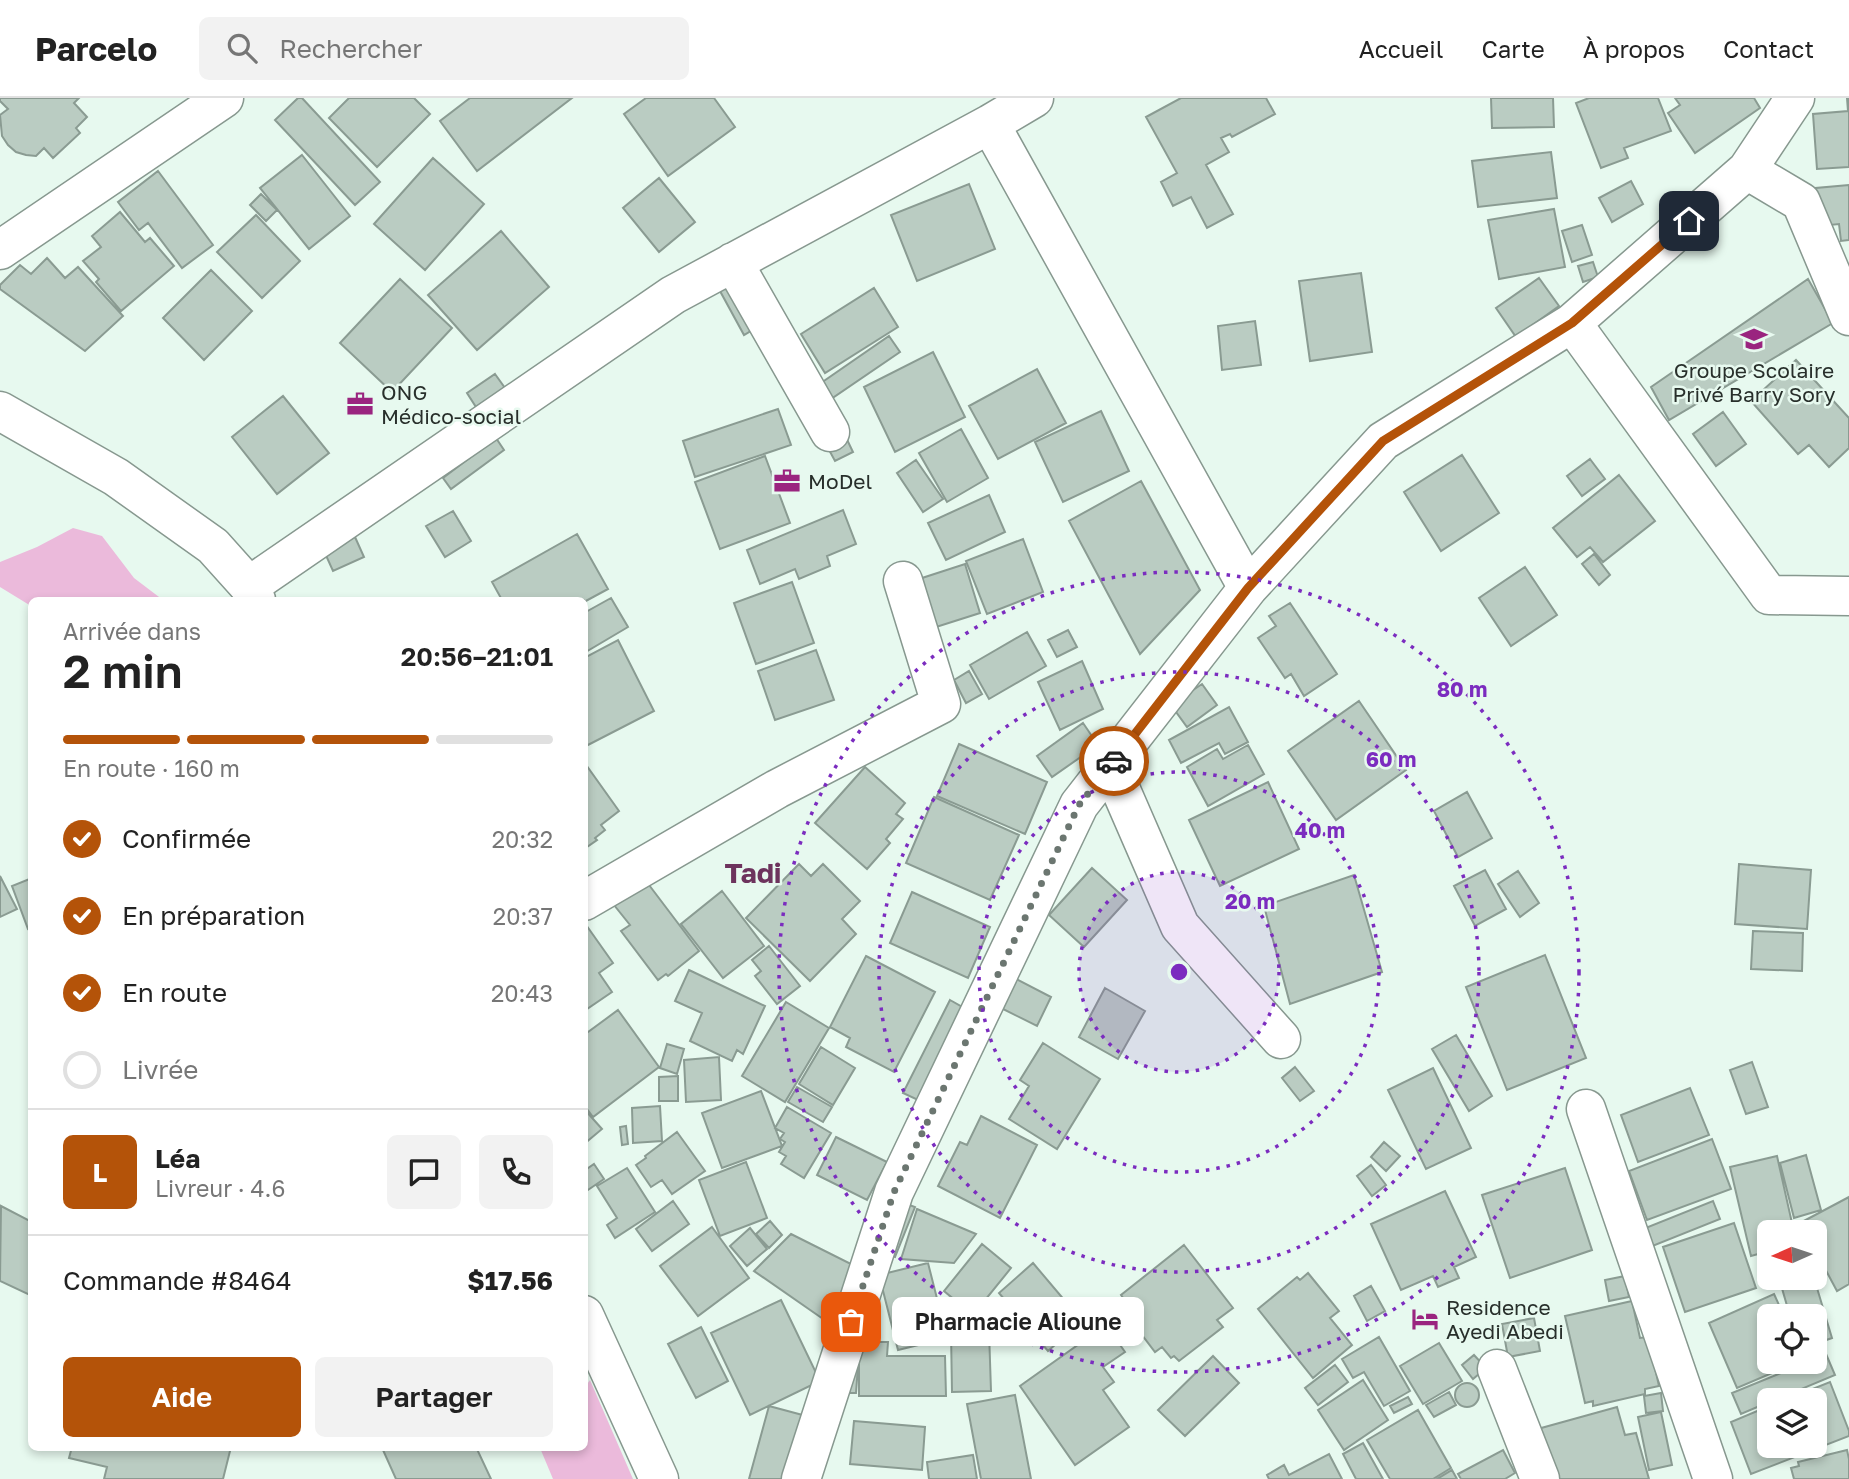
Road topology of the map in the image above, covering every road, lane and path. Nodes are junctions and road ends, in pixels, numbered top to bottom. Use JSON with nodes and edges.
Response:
{"nodes":[{"id":1,"x":224,"y":98,"type":"edge"},
{"id":2,"x":1034,"y":98,"type":"edge"},
{"id":3,"x":1795,"y":98,"type":"edge"},
{"id":4,"x":990,"y":124,"type":"junction"},
{"id":5,"x":1747,"y":170,"type":"junction"},
{"id":6,"x":0,"y":250,"type":"edge"},
{"id":7,"x":733,"y":262,"type":"junction"},
{"id":8,"x":1849,"y":316,"type":"edge"},
{"id":9,"x":1572,"y":323,"type":"junction"},
{"id":10,"x":0,"y":411,"type":"edge"},
{"id":11,"x":830,"y":432,"type":"dead end"},
{"id":12,"x":903,"y":581,"type":"dead end"},
{"id":13,"x":1248,"y":588,"type":"junction"},
{"id":14,"x":253,"y":593,"type":"edge"},
{"id":15,"x":1849,"y":596,"type":"edge"},
{"id":16,"x":1110,"y":765,"type":"junction"},
{"id":17,"x":588,"y":899,"type":"edge"},
{"id":18,"x":1281,"y":1039,"type":"dead end"},
{"id":19,"x":1586,"y":1109,"type":"dead end"},
{"id":20,"x":588,"y":1324,"type":"edge"},
{"id":21,"x":1497,"y":1369,"type":"dead end"},
{"id":22,"x":659,"y":1479,"type":"edge"},
{"id":23,"x":801,"y":1479,"type":"edge"},
{"id":24,"x":1540,"y":1479,"type":"edge"},
{"id":25,"x":1713,"y":1479,"type":"edge"}],
"edges":[{"from":1,"to":6,"type":"street"},
{"from":2,"to":4,"type":"street"},
{"from":3,"to":5,"type":"street"},
{"from":4,"to":7,"type":"street"},
{"from":4,"to":13,"type":"street"},
{"from":5,"to":8,"type":"street"},
{"from":5,"to":9,"type":"street"},
{"from":7,"to":11,"type":"street"},
{"from":7,"to":14,"type":"street"},
{"from":9,"to":13,"type":"street"},
{"from":9,"to":15,"type":"street"},
{"from":10,"to":14,"type":"street"},
{"from":12,"to":17,"type":"street"},
{"from":13,"to":16,"type":"street"},
{"from":16,"to":18,"type":"street"},
{"from":16,"to":23,"type":"street"},
{"from":19,"to":25,"type":"street"},
{"from":20,"to":22,"type":"street"},
{"from":21,"to":24,"type":"street"}]}
